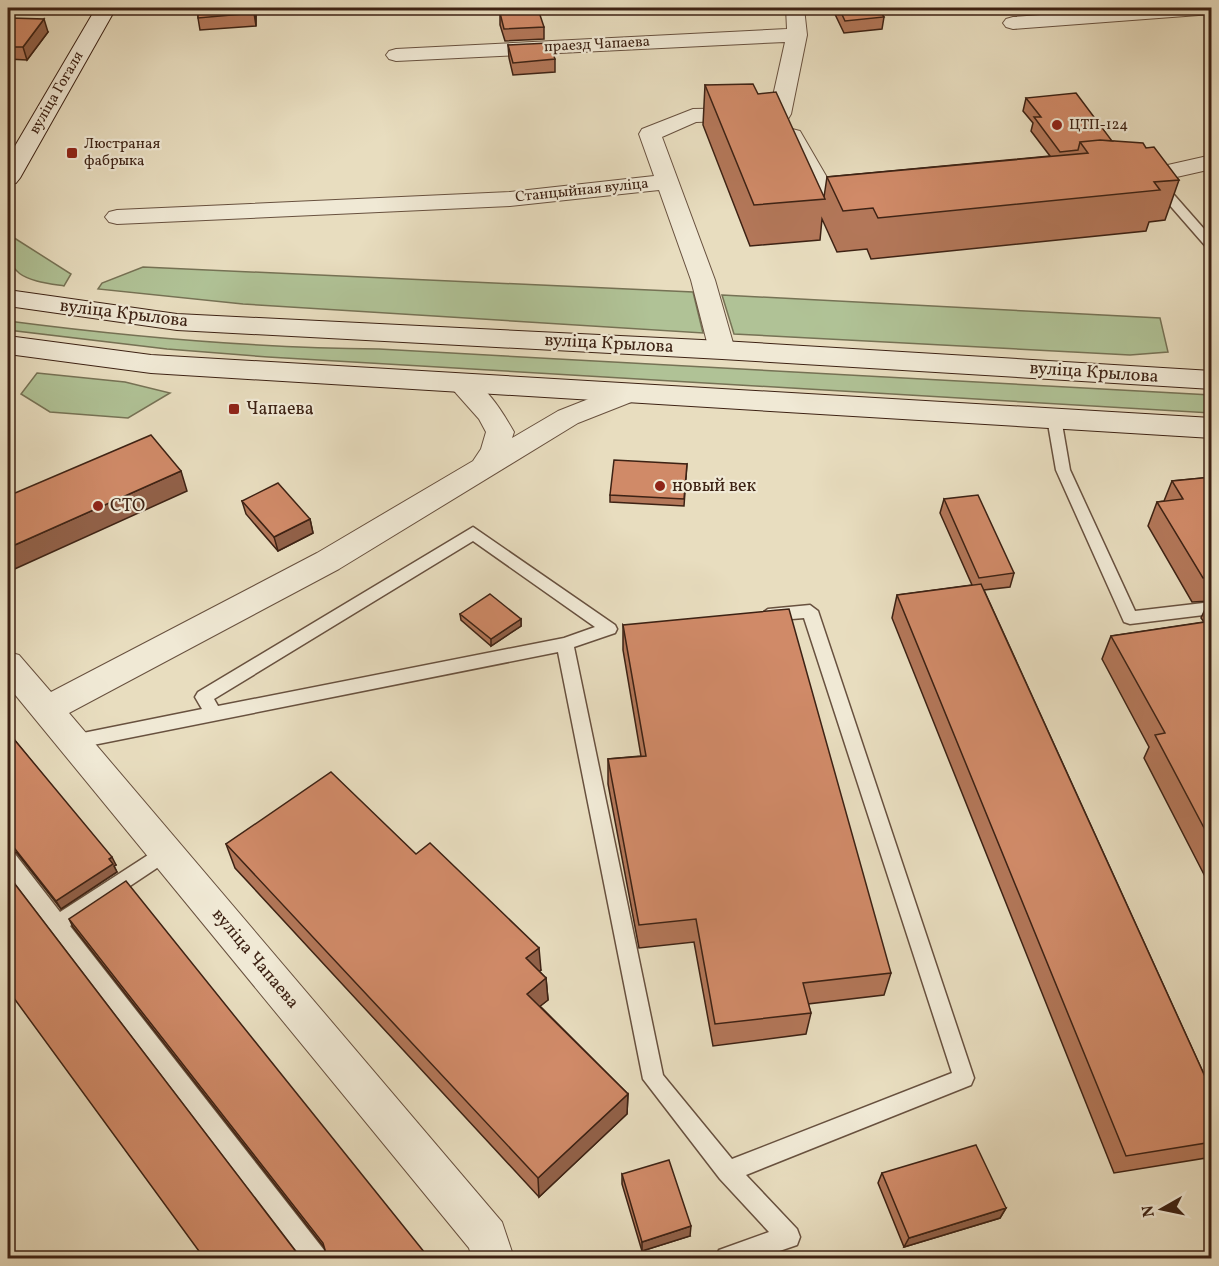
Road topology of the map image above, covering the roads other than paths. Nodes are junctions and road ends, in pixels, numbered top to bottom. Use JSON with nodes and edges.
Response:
{"nodes":[{"id":1,"x":106,"y":8,"type":"edge"},
{"id":2,"x":795,"y":8,"type":"edge"},
{"id":3,"x":1212,"y":8,"type":"edge"},
{"id":4,"x":1013,"y":22,"type":"dead end"},
{"id":5,"x":797,"y":35,"type":"junction"},
{"id":6,"x":396,"y":55,"type":"dead end"},
{"id":7,"x":780,"y":114,"type":"junction"},
{"id":8,"x":1212,"y":162,"type":"edge"},
{"id":9,"x":1109,"y":172,"type":"edge"},
{"id":10,"x":1150,"y":176,"type":"junction"},
{"id":11,"x":8,"y":178,"type":"edge"},
{"id":12,"x":666,"y":182,"type":"junction"},
{"id":13,"x":888,"y":194,"type":"edge"},
{"id":14,"x":117,"y":217,"type":"dead end"},
{"id":15,"x":1212,"y":246,"type":"edge"},
{"id":16,"x":8,"y":298,"type":"edge"},
{"id":17,"x":8,"y":345,"type":"edge"},
{"id":18,"x":722,"y":350,"type":"junction"},
{"id":19,"x":1212,"y":380,"type":"edge"},
{"id":20,"x":460,"y":383,"type":"junction"},
{"id":21,"x":629,"y":393,"type":"junction"},
{"id":22,"x":1054,"y":418,"type":"junction"},
{"id":23,"x":1212,"y":428,"type":"edge"},
{"id":24,"x":484,"y":465,"type":"junction"},
{"id":25,"x":1212,"y":608,"type":"edge"},
{"id":26,"x":751,"y":616,"type":"edge"},
{"id":27,"x":633,"y":627,"type":"edge"},
{"id":28,"x":609,"y":629,"type":"junction"},
{"id":29,"x":565,"y":644,"type":"junction"},
{"id":30,"x":8,"y":664,"type":"edge"},
{"id":31,"x":46,"y":710,"type":"junction"},
{"id":32,"x":214,"y":714,"type":"junction"},
{"id":33,"x":73,"y":742,"type":"junction"},
{"id":34,"x":165,"y":852,"type":"junction"},
{"id":35,"x":8,"y":860,"type":"edge"},
{"id":36,"x":57,"y":924,"type":"junction"},
{"id":37,"x":728,"y":1171,"type":"junction"},
{"id":38,"x":316,"y":1258,"type":"edge"},
{"id":39,"x":493,"y":1258,"type":"edge"},
{"id":40,"x":728,"y":1258,"type":"edge"}],
"edges":[{"from":1,"to":11,"type":"main road","name":"вуліца Гогаля"},
{"from":2,"to":5,"type":"street"},
{"from":3,"to":4,"type":"street"},
{"from":5,"to":6,"type":"street","name":"праезд Чапаева"},
{"from":5,"to":7,"type":"street"},
{"from":7,"to":12,"type":"street","name":"Станцыйная вуліца"},
{"from":7,"to":13,"type":"street"},
{"from":8,"to":10,"type":"street"},
{"from":9,"to":10,"type":"street"},
{"from":10,"to":15,"type":"lane"},
{"from":12,"to":14,"type":"street","name":"Станцыйная вуліца"},
{"from":12,"to":18,"type":"street"},
{"from":16,"to":18,"type":"main road","name":"вуліца Крылова"},
{"from":17,"to":20,"type":"main road"},
{"from":18,"to":19,"type":"main road","name":"вуліца Крылова"},
{"from":20,"to":21,"type":"main road"},
{"from":20,"to":24,"type":"street"},
{"from":21,"to":22,"type":"main road"},
{"from":21,"to":24,"type":"street"},
{"from":22,"to":23,"type":"main road"},
{"from":22,"to":25,"type":"lane"},
{"from":24,"to":31,"type":"street"},
{"from":26,"to":37,"type":"lane"},
{"from":27,"to":28,"type":"lane"},
{"from":28,"to":29,"type":"lane"},
{"from":28,"to":32,"type":"lane"},
{"from":29,"to":32,"type":"lane"},
{"from":29,"to":37,"type":"lane"},
{"from":30,"to":31,"type":"street","name":"вуліца Чапаева"},
{"from":31,"to":33,"type":"street","name":"вуліца Чапаева"},
{"from":32,"to":33,"type":"lane"},
{"from":33,"to":34,"type":"street","name":"вуліца Чапаева"},
{"from":34,"to":36,"type":"lane"},
{"from":34,"to":39,"type":"street","name":"вуліца Чапаева"},
{"from":35,"to":36,"type":"lane"},
{"from":36,"to":38,"type":"lane"},
{"from":37,"to":40,"type":"lane"}]}
